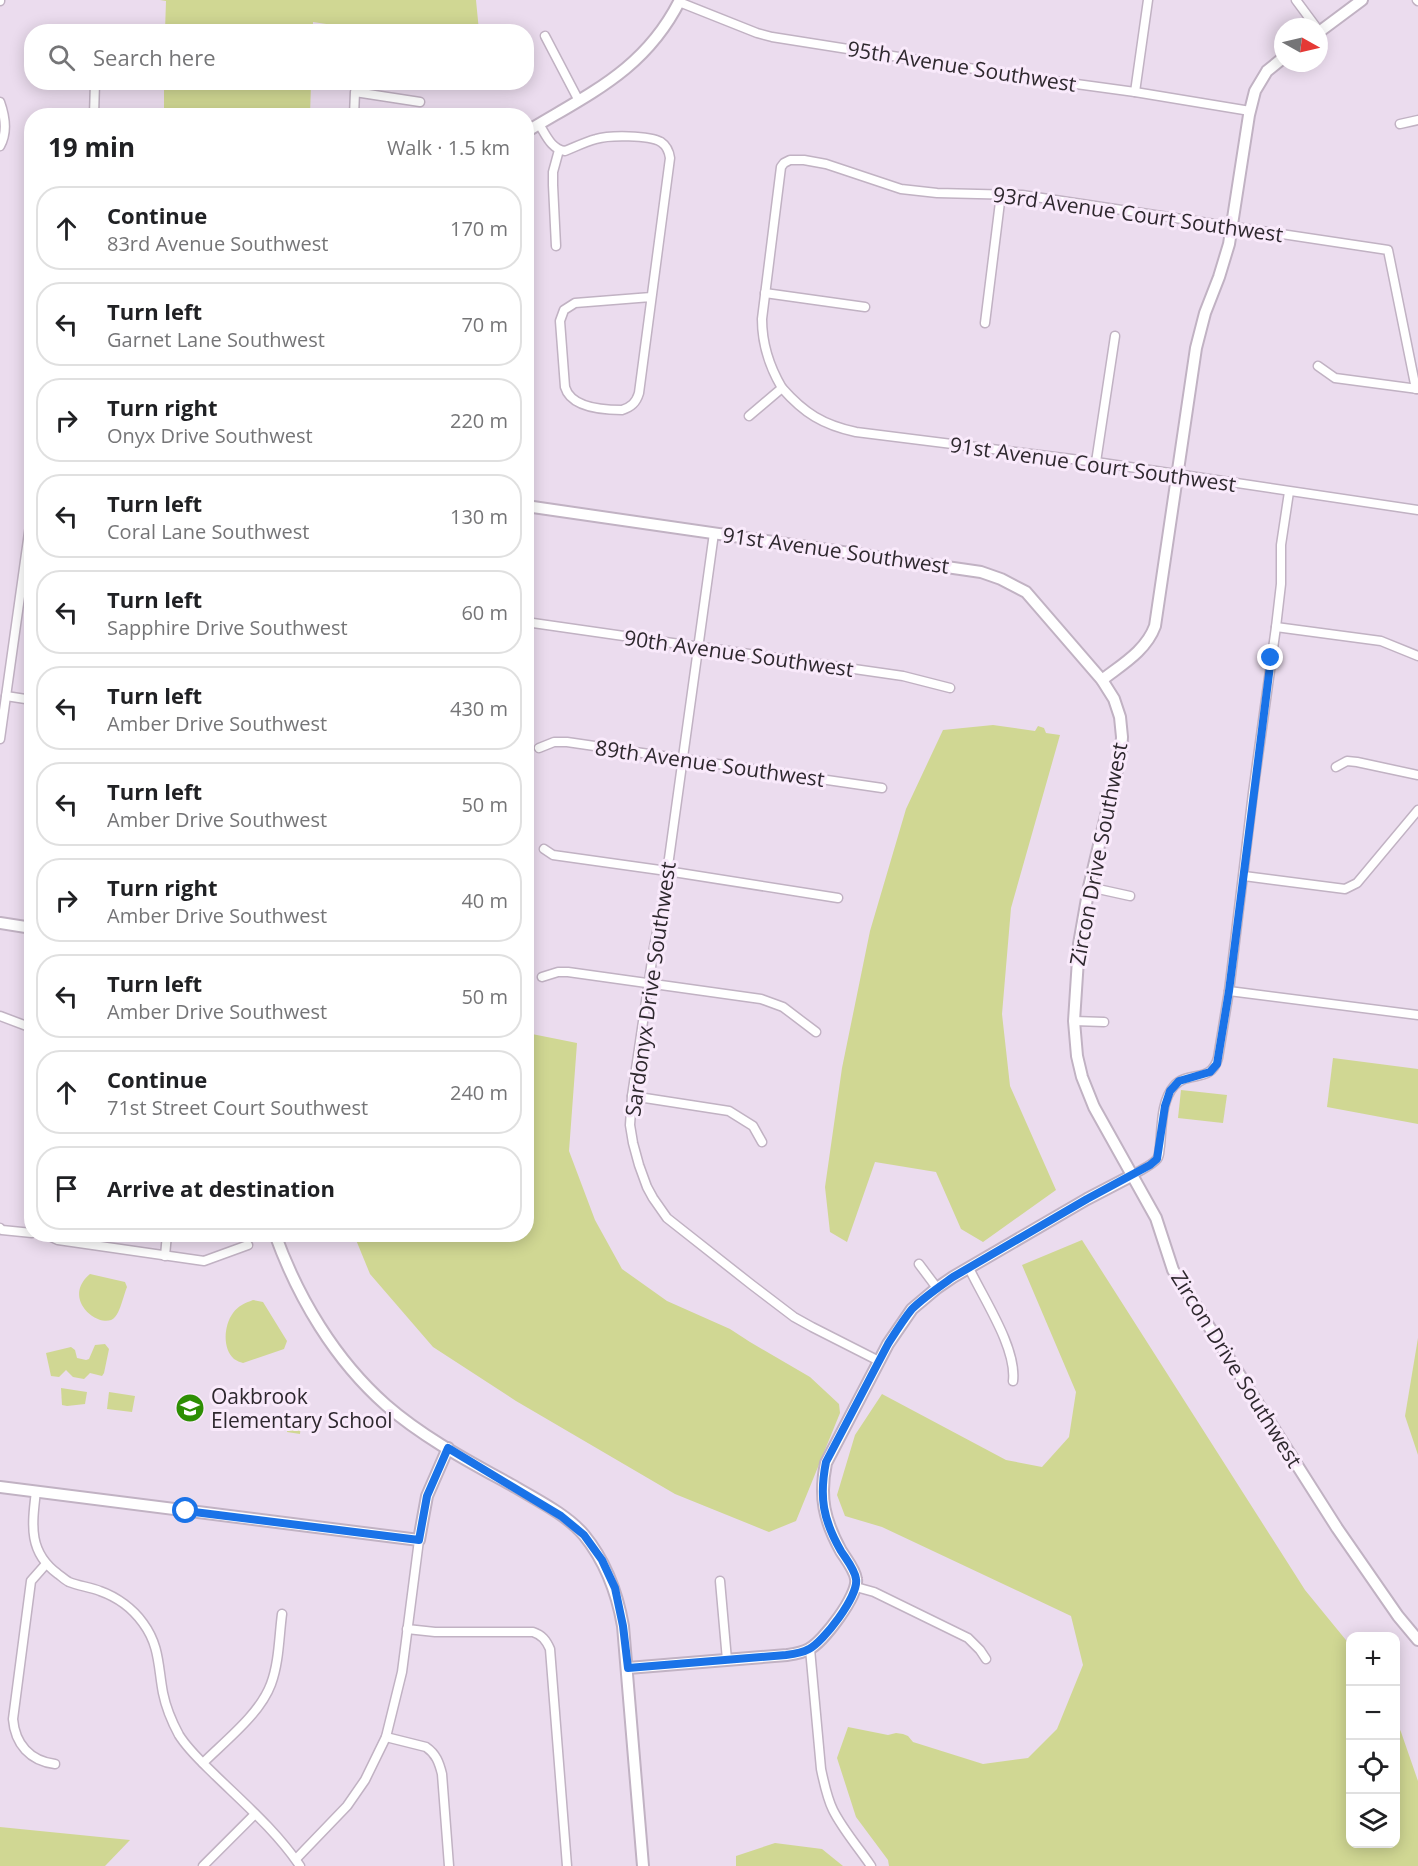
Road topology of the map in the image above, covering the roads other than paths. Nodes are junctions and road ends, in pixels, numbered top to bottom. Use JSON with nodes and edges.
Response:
{"nodes":[{"id":1,"x":1148,"y":0,"type":"edge"},
{"id":2,"x":1296,"y":0,"type":"edge"},
{"id":3,"x":1362,"y":0,"type":"edge"},
{"id":4,"x":680,"y":1,"type":"edge"},
{"id":5,"x":1309,"y":18,"type":"edge"},
{"id":6,"x":1328,"y":25,"type":"edge"},
{"id":7,"x":545,"y":36,"type":"dead end"},
{"id":8,"x":1274,"y":65,"type":"edge"},
{"id":9,"x":94,"y":90,"type":"edge"},
{"id":10,"x":1135,"y":92,"type":"junction"},
{"id":11,"x":579,"y":101,"type":"junction"},
{"id":12,"x":0,"y":102,"type":"edge"},
{"id":13,"x":420,"y":102,"type":"dead end"},
{"id":14,"x":93,"y":108,"type":"edge"},
{"id":15,"x":354,"y":108,"type":"edge"},
{"id":16,"x":1250,"y":111,"type":"junction"},
{"id":17,"x":1418,"y":120,"type":"edge"},
{"id":18,"x":539,"y":124,"type":"junction"},
{"id":19,"x":1400,"y":124,"type":"dead end"},
{"id":20,"x":534,"y":127,"type":"edge"},
{"id":21,"x":0,"y":146,"type":"edge"},
{"id":22,"x":559,"y":150,"type":"junction"},
{"id":23,"x":784,"y":163,"type":"joint"},
{"id":24,"x":1001,"y":194,"type":"junction"},
{"id":25,"x":1232,"y":225,"type":"junction"},
{"id":26,"x":556,"y":246,"type":"dead end"},
{"id":27,"x":765,"y":293,"type":"junction"},
{"id":28,"x":651,"y":297,"type":"junction"},
{"id":29,"x":865,"y":307,"type":"dead end"},
{"id":30,"x":985,"y":323,"type":"dead end"},
{"id":31,"x":1115,"y":336,"type":"dead end"},
{"id":32,"x":1318,"y":366,"type":"dead end"},
{"id":33,"x":782,"y":388,"type":"junction"},
{"id":34,"x":1417,"y":389,"type":"edge"},
{"id":35,"x":749,"y":416,"type":"dead end"},
{"id":36,"x":1096,"y":462,"type":"junction"},
{"id":37,"x":1178,"y":475,"type":"junction"},
{"id":38,"x":1289,"y":492,"type":"junction"},
{"id":39,"x":534,"y":507,"type":"edge"},
{"id":40,"x":1418,"y":510,"type":"edge"},
{"id":41,"x":714,"y":533,"type":"junction"},
{"id":42,"x":24,"y":568,"type":"edge"},
{"id":43,"x":534,"y":623,"type":"edge"},
{"id":44,"x":1276,"y":627,"type":"junction"},
{"id":45,"x":698,"y":647,"type":"junction"},
{"id":46,"x":1418,"y":656,"type":"edge"},
{"id":47,"x":1101,"y":680,"type":"junction"},
{"id":48,"x":950,"y":688,"type":"dead end"},
{"id":49,"x":6,"y":696,"type":"junction"},
{"id":50,"x":24,"y":699,"type":"edge"},
{"id":51,"x":0,"y":739,"type":"edge"},
{"id":52,"x":539,"y":748,"type":"dead end"},
{"id":53,"x":682,"y":759,"type":"junction"},
{"id":54,"x":1336,"y":767,"type":"dead end"},
{"id":55,"x":1418,"y":775,"type":"edge"},
{"id":56,"x":882,"y":788,"type":"dead end"},
{"id":57,"x":1418,"y":810,"type":"edge"},
{"id":58,"x":544,"y":849,"type":"dead end"},
{"id":59,"x":667,"y":871,"type":"junction"},
{"id":60,"x":1244,"y":876,"type":"junction"},
{"id":61,"x":1089,"y":887,"type":"junction"},
{"id":62,"x":1130,"y":896,"type":"dead end"},
{"id":63,"x":838,"y":898,"type":"dead end"},
{"id":64,"x":0,"y":923,"type":"edge"},
{"id":65,"x":24,"y":927,"type":"edge"},
{"id":66,"x":542,"y":978,"type":"dead end"},
{"id":67,"x":648,"y":984,"type":"junction"},
{"id":68,"x":1229,"y":991,"type":"junction"},
{"id":69,"x":1418,"y":1015,"type":"edge"},
{"id":70,"x":0,"y":1016,"type":"edge"},
{"id":71,"x":1074,"y":1021,"type":"junction"},
{"id":72,"x":1104,"y":1022,"type":"dead end"},
{"id":73,"x":24,"y":1025,"type":"edge"},
{"id":74,"x":816,"y":1032,"type":"dead end"},
{"id":75,"x":632,"y":1096,"type":"junction"},
{"id":76,"x":762,"y":1142,"type":"dead end"},
{"id":77,"x":1133,"y":1175,"type":"junction"},
{"id":78,"x":0,"y":1228,"type":"edge"},
{"id":79,"x":24,"y":1232,"type":"edge"},
{"id":80,"x":71,"y":1242,"type":"edge"},
{"id":81,"x":166,"y":1242,"type":"edge"},
{"id":82,"x":278,"y":1242,"type":"edge"},
{"id":83,"x":248,"y":1245,"type":"dead end"},
{"id":84,"x":165,"y":1256,"type":"junction"},
{"id":85,"x":919,"y":1264,"type":"dead end"},
{"id":86,"x":969,"y":1268,"type":"junction"},
{"id":87,"x":937,"y":1288,"type":"junction"},
{"id":88,"x":879,"y":1361,"type":"junction"},
{"id":89,"x":1013,"y":1381,"type":"dead end"},
{"id":90,"x":448,"y":1448,"type":"junction"},
{"id":91,"x":0,"y":1487,"type":"edge"},
{"id":92,"x":36,"y":1491,"type":"junction"},
{"id":93,"x":419,"y":1540,"type":"junction"},
{"id":94,"x":46,"y":1564,"type":"junction"},
{"id":95,"x":720,"y":1581,"type":"dead end"},
{"id":96,"x":856,"y":1587,"type":"junction"},
{"id":97,"x":282,"y":1614,"type":"dead end"},
{"id":98,"x":407,"y":1629,"type":"junction"},
{"id":99,"x":1418,"y":1640,"type":"edge"},
{"id":100,"x":810,"y":1649,"type":"junction"},
{"id":101,"x":986,"y":1659,"type":"dead end"},
{"id":102,"x":727,"y":1660,"type":"junction"},
{"id":103,"x":628,"y":1668,"type":"junction"},
{"id":104,"x":386,"y":1737,"type":"junction"},
{"id":105,"x":203,"y":1763,"type":"junction"},
{"id":106,"x":55,"y":1764,"type":"dead end"},
{"id":107,"x":255,"y":1814,"type":"junction"},
{"id":108,"x":298,"y":1863,"type":"edge"},
{"id":109,"x":203,"y":1866,"type":"edge"},
{"id":110,"x":449,"y":1866,"type":"edge"},
{"id":111,"x":567,"y":1866,"type":"edge"},
{"id":112,"x":643,"y":1866,"type":"edge"},
{"id":113,"x":871,"y":1866,"type":"edge"}],
"edges":[{"from":1,"to":10,"type":"street"},
{"from":2,"to":5,"type":"street"},
{"from":3,"to":6,"type":"street"},
{"from":4,"to":10,"type":"street","name":"95th Avenue Southwest"},
{"from":4,"to":11,"type":"street"},
{"from":7,"to":11,"type":"street"},
{"from":8,"to":16,"type":"street"},
{"from":9,"to":14,"type":"street"},
{"from":10,"to":16,"type":"street","name":"95th Avenue Southwest"},
{"from":11,"to":18,"type":"street"},
{"from":12,"to":21,"type":"street"},
{"from":13,"to":15,"type":"street"},
{"from":16,"to":25,"type":"street"},
{"from":17,"to":19,"type":"street"},
{"from":18,"to":20,"type":"street"},
{"from":18,"to":22,"type":"street"},
{"from":22,"to":26,"type":"street"},
{"from":22,"to":28,"type":"street"},
{"from":23,"to":24,"type":"street","name":"93rd Avenue Court Southwest"},
{"from":23,"to":27,"type":"street","name":"91st Avenue Court Southwest"},
{"from":24,"to":25,"type":"street","name":"93rd Avenue Court Southwest"},
{"from":24,"to":30,"type":"street"},
{"from":25,"to":34,"type":"street","name":"93rd Avenue Court Southwest"},
{"from":25,"to":37,"type":"street"},
{"from":27,"to":29,"type":"street"},
{"from":27,"to":33,"type":"street","name":"91st Avenue Court Southwest"},
{"from":28,"to":28,"type":"street"},
{"from":31,"to":36,"type":"street"},
{"from":32,"to":34,"type":"street"},
{"from":33,"to":35,"type":"street"},
{"from":33,"to":36,"type":"street","name":"91st Avenue Court Southwest"},
{"from":36,"to":37,"type":"street","name":"91st Avenue Court Southwest"},
{"from":37,"to":38,"type":"street","name":"91st Avenue Court Southwest"},
{"from":37,"to":47,"type":"street"},
{"from":38,"to":40,"type":"street","name":"91st Avenue Court Southwest"},
{"from":38,"to":44,"type":"street"},
{"from":39,"to":41,"type":"street","name":"91st Avenue Southwest"},
{"from":41,"to":45,"type":"street","name":"Sardonyx Drive Southwest"},
{"from":41,"to":47,"type":"street","name":"91st Avenue Southwest"},
{"from":42,"to":49,"type":"street"},
{"from":43,"to":45,"type":"street","name":"90th Avenue Southwest"},
{"from":44,"to":46,"type":"street"},
{"from":44,"to":60,"type":"street"},
{"from":45,"to":48,"type":"street","name":"90th Avenue Southwest"},
{"from":45,"to":53,"type":"street","name":"Sardonyx Drive Southwest"},
{"from":47,"to":61,"type":"street","name":"Zircon Drive Southwest"},
{"from":49,"to":50,"type":"street"},
{"from":49,"to":51,"type":"street"},
{"from":52,"to":53,"type":"street","name":"89th Avenue Southwest"},
{"from":53,"to":56,"type":"street","name":"89th Avenue Southwest"},
{"from":53,"to":59,"type":"street","name":"Sardonyx Drive Southwest"},
{"from":54,"to":55,"type":"street"},
{"from":57,"to":60,"type":"street"},
{"from":58,"to":59,"type":"street"},
{"from":59,"to":63,"type":"street"},
{"from":59,"to":67,"type":"street","name":"Sardonyx Drive Southwest"},
{"from":60,"to":68,"type":"street"},
{"from":61,"to":62,"type":"street"},
{"from":61,"to":71,"type":"street","name":"Zircon Drive Southwest"},
{"from":64,"to":65,"type":"street"},
{"from":66,"to":67,"type":"street"},
{"from":67,"to":74,"type":"street"},
{"from":67,"to":75,"type":"street","name":"Sardonyx Drive Southwest"},
{"from":68,"to":69,"type":"street"},
{"from":68,"to":77,"type":"street"},
{"from":70,"to":73,"type":"street"},
{"from":71,"to":72,"type":"street"},
{"from":71,"to":77,"type":"street","name":"Zircon Drive Southwest"},
{"from":75,"to":76,"type":"street"},
{"from":75,"to":88,"type":"street","name":"Sardonyx Drive Southwest"},
{"from":77,"to":86,"type":"street"},
{"from":77,"to":99,"type":"street","name":"Zircon Drive Southwest"},
{"from":78,"to":79,"type":"street"},
{"from":80,"to":84,"type":"street"},
{"from":81,"to":84,"type":"street"},
{"from":82,"to":90,"type":"street"},
{"from":83,"to":84,"type":"street"},
{"from":85,"to":87,"type":"street"},
{"from":86,"to":87,"type":"street"},
{"from":86,"to":89,"type":"street"},
{"from":87,"to":88,"type":"street"},
{"from":88,"to":96,"type":"street"},
{"from":90,"to":93,"type":"street"},
{"from":90,"to":103,"type":"street"},
{"from":91,"to":92,"type":"street"},
{"from":92,"to":93,"type":"street"},
{"from":92,"to":94,"type":"street"},
{"from":93,"to":98,"type":"street"},
{"from":94,"to":105,"type":"street"},
{"from":94,"to":106,"type":"street"},
{"from":95,"to":102,"type":"street"},
{"from":96,"to":100,"type":"street"},
{"from":96,"to":101,"type":"street"},
{"from":97,"to":105,"type":"street"},
{"from":98,"to":104,"type":"street"},
{"from":98,"to":111,"type":"street"},
{"from":100,"to":102,"type":"street"},
{"from":100,"to":113,"type":"street"},
{"from":102,"to":103,"type":"street"},
{"from":103,"to":112,"type":"street"},
{"from":104,"to":108,"type":"street"},
{"from":104,"to":110,"type":"street"},
{"from":105,"to":107,"type":"street"},
{"from":107,"to":108,"type":"street"},
{"from":107,"to":109,"type":"street"}]}
